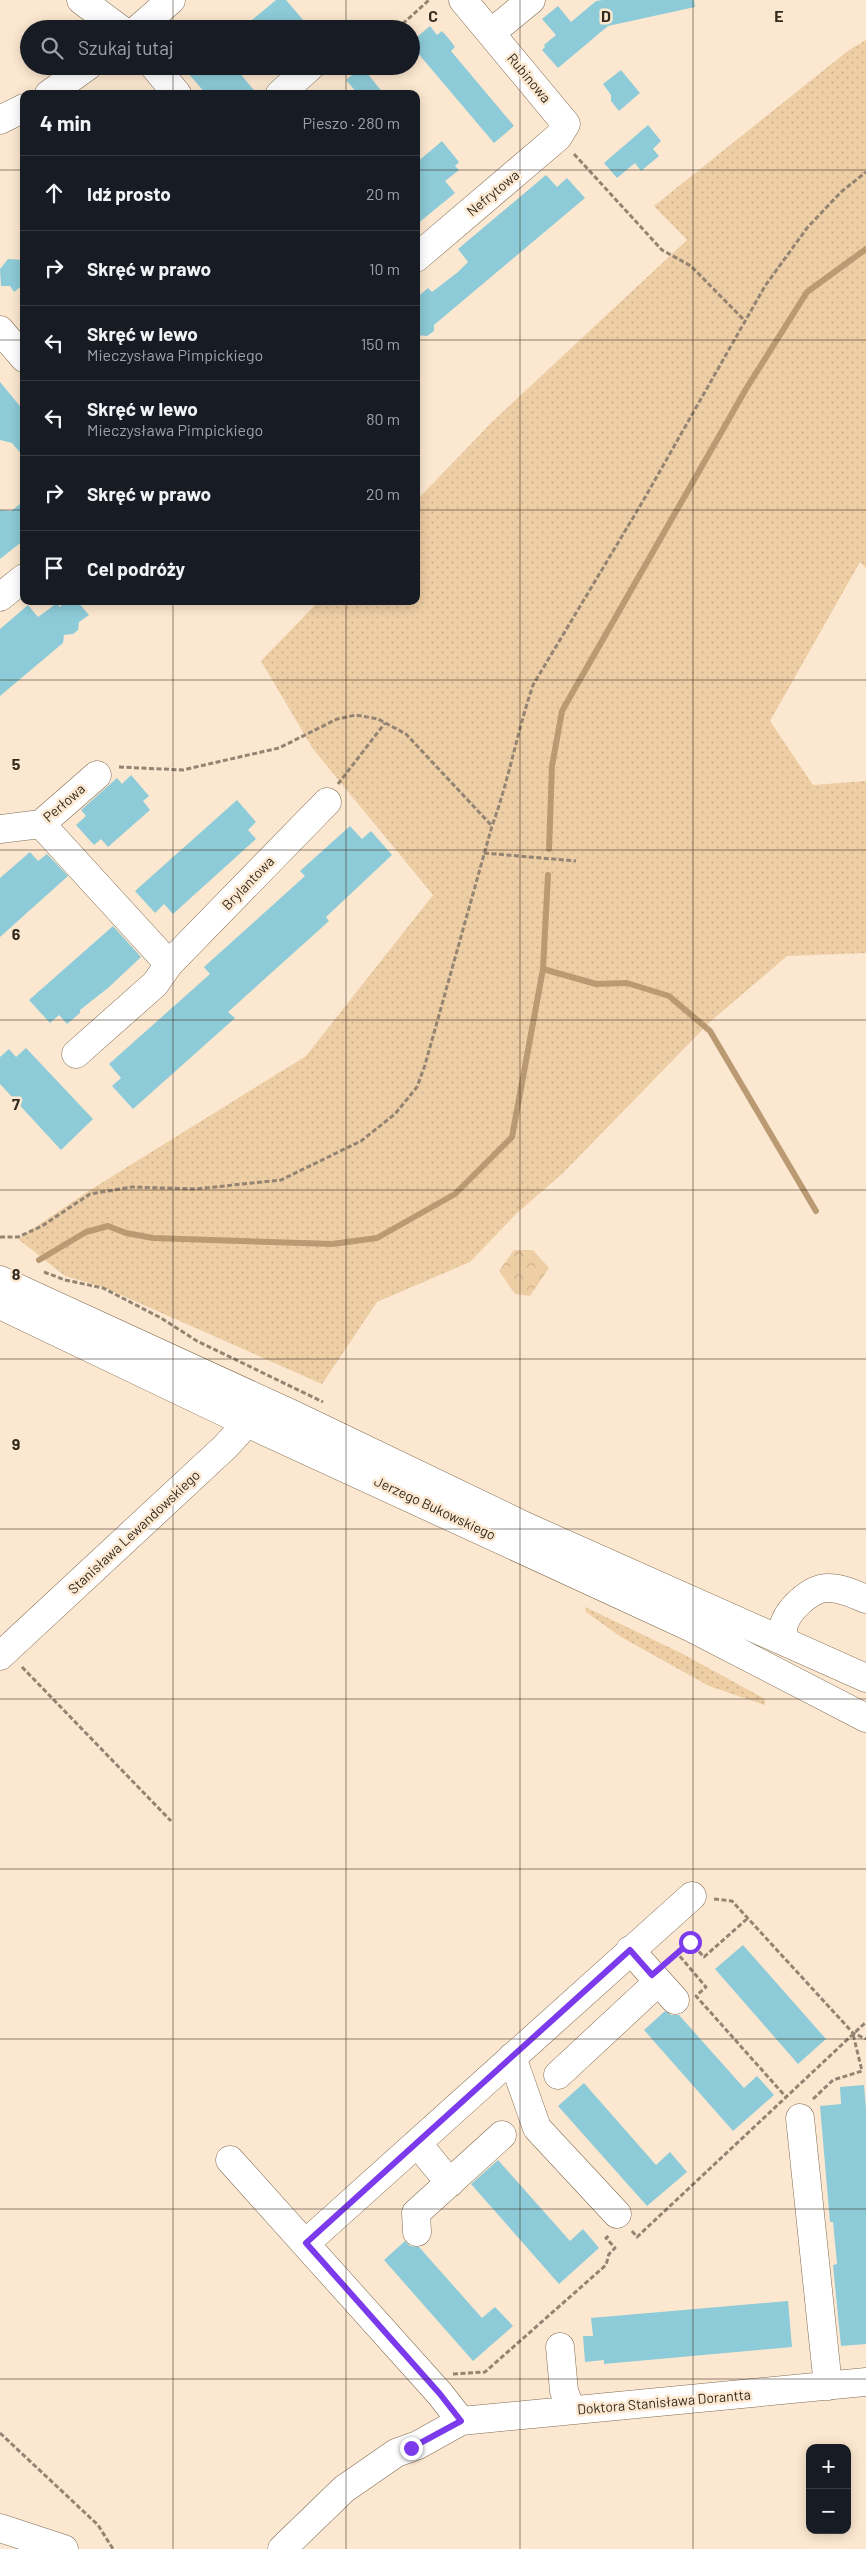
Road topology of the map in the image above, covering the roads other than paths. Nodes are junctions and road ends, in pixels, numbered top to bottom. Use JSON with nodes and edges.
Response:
{"nodes":[{"id":1,"x":81,"y":0,"type":"edge"},
{"id":2,"x":171,"y":0,"type":"edge"},
{"id":3,"x":463,"y":0,"type":"edge"},
{"id":4,"x":531,"y":0,"type":"edge"},
{"id":5,"x":108,"y":20,"type":"edge"},
{"id":6,"x":148,"y":20,"type":"edge"},
{"id":7,"x":491,"y":33,"type":"junction"},
{"id":8,"x":75,"y":75,"type":"edge"},
{"id":9,"x":161,"y":75,"type":"edge"},
{"id":10,"x":301,"y":75,"type":"edge"},
{"id":11,"x":55,"y":90,"type":"edge"},
{"id":12,"x":174,"y":90,"type":"edge"},
{"id":13,"x":284,"y":90,"type":"edge"},
{"id":14,"x":20,"y":110,"type":"edge"},
{"id":15,"x":0,"y":120,"type":"edge"},
{"id":16,"x":562,"y":131,"type":"joint"},
{"id":17,"x":420,"y":255,"type":"edge"},
{"id":18,"x":20,"y":581,"type":"edge"},
{"id":19,"x":0,"y":597,"type":"edge"},
{"id":20,"x":97,"y":775,"type":"road end"},
{"id":21,"x":327,"y":802,"type":"road end"},
{"id":22,"x":41,"y":824,"type":"junction"},
{"id":23,"x":0,"y":829,"type":"edge"},
{"id":24,"x":169,"y":964,"type":"junction"},
{"id":25,"x":76,"y":1054,"type":"dead end"},
{"id":26,"x":0,"y":1280,"type":"edge"},
{"id":27,"x":0,"y":1305,"type":"edge"},
{"id":28,"x":253,"y":1411,"type":"junction"},
{"id":29,"x":866,"y":1599,"type":"edge"},
{"id":30,"x":788,"y":1643,"type":"junction"},
{"id":31,"x":3,"y":1653,"type":"edge"},
{"id":32,"x":866,"y":1678,"type":"edge"},
{"id":33,"x":866,"y":1718,"type":"edge"},
{"id":34,"x":692,"y":1896,"type":"road end"},
{"id":35,"x":630,"y":1950,"type":"junction"},
{"id":36,"x":512,"y":2057,"type":"junction"},
{"id":37,"x":558,"y":2075,"type":"dead end"},
{"id":38,"x":793,"y":2107,"type":"road end"},
{"id":39,"x":502,"y":2135,"type":"dead end"},
{"id":40,"x":417,"y":2143,"type":"junction"},
{"id":41,"x":229,"y":2161,"type":"dead end"},
{"id":42,"x":450,"y":2183,"type":"junction"},
{"id":43,"x":614,"y":2224,"type":"road end"},
{"id":44,"x":416,"y":2232,"type":"dead end"},
{"id":45,"x":306,"y":2243,"type":"junction"},
{"id":46,"x":560,"y":2347,"type":"dead end"},
{"id":47,"x":866,"y":2382,"type":"edge"},
{"id":48,"x":828,"y":2386,"type":"junction"},
{"id":49,"x":571,"y":2410,"type":"junction"},
{"id":50,"x":461,"y":2421,"type":"junction"},
{"id":51,"x":0,"y":2528,"type":"edge"},
{"id":52,"x":64,"y":2549,"type":"edge"},
{"id":53,"x":282,"y":2549,"type":"edge"}],
"edges":[{"from":1,"to":5,"type":"street"},
{"from":2,"to":6,"type":"street"},
{"from":3,"to":7,"type":"street","name":"Rubinowa"},
{"from":4,"to":7,"type":"street"},
{"from":7,"to":16,"type":"street","name":"Rubinowa"},
{"from":8,"to":11,"type":"street"},
{"from":9,"to":12,"type":"street"},
{"from":10,"to":13,"type":"street"},
{"from":14,"to":15,"type":"street"},
{"from":16,"to":17,"type":"street","name":"Nefrytowa"},
{"from":18,"to":19,"type":"street"},
{"from":20,"to":22,"type":"street","name":"Perłowa"},
{"from":21,"to":24,"type":"street","name":"Brylantowa"},
{"from":22,"to":23,"type":"street","name":"Perłowa"},
{"from":22,"to":24,"type":"street"},
{"from":24,"to":25,"type":"street","name":"Brylantowa"},
{"from":26,"to":28,"type":"street","name":"Jerzego Bukowskiego"},
{"from":27,"to":28,"type":"street","name":"Jerzego Bukowskiego"},
{"from":28,"to":30,"type":"street","name":"Jerzego Bukowskiego"},
{"from":28,"to":31,"type":"street","name":"Stanisława Lewandowskiego"},
{"from":28,"to":33,"type":"street","name":"Jerzego Bukowskiego"},
{"from":29,"to":30,"type":"street"},
{"from":30,"to":32,"type":"street","name":"Jerzego Bukowskiego"},
{"from":34,"to":35,"type":"street"},
{"from":35,"to":36,"type":"street"},
{"from":35,"to":37,"type":"street"},
{"from":36,"to":40,"type":"street"},
{"from":36,"to":43,"type":"street"},
{"from":38,"to":48,"type":"street"},
{"from":39,"to":42,"type":"street"},
{"from":40,"to":42,"type":"street"},
{"from":40,"to":45,"type":"street"},
{"from":41,"to":45,"type":"street"},
{"from":42,"to":44,"type":"street"},
{"from":45,"to":50,"type":"street"},
{"from":46,"to":49,"type":"street"},
{"from":47,"to":48,"type":"street","name":"Doktora Stanisława Dorantta"},
{"from":48,"to":49,"type":"street","name":"Doktora Stanisława Dorantta"},
{"from":49,"to":50,"type":"street","name":"Doktora Stanisława Dorantta"},
{"from":50,"to":53,"type":"street"},
{"from":51,"to":52,"type":"street"}]}
